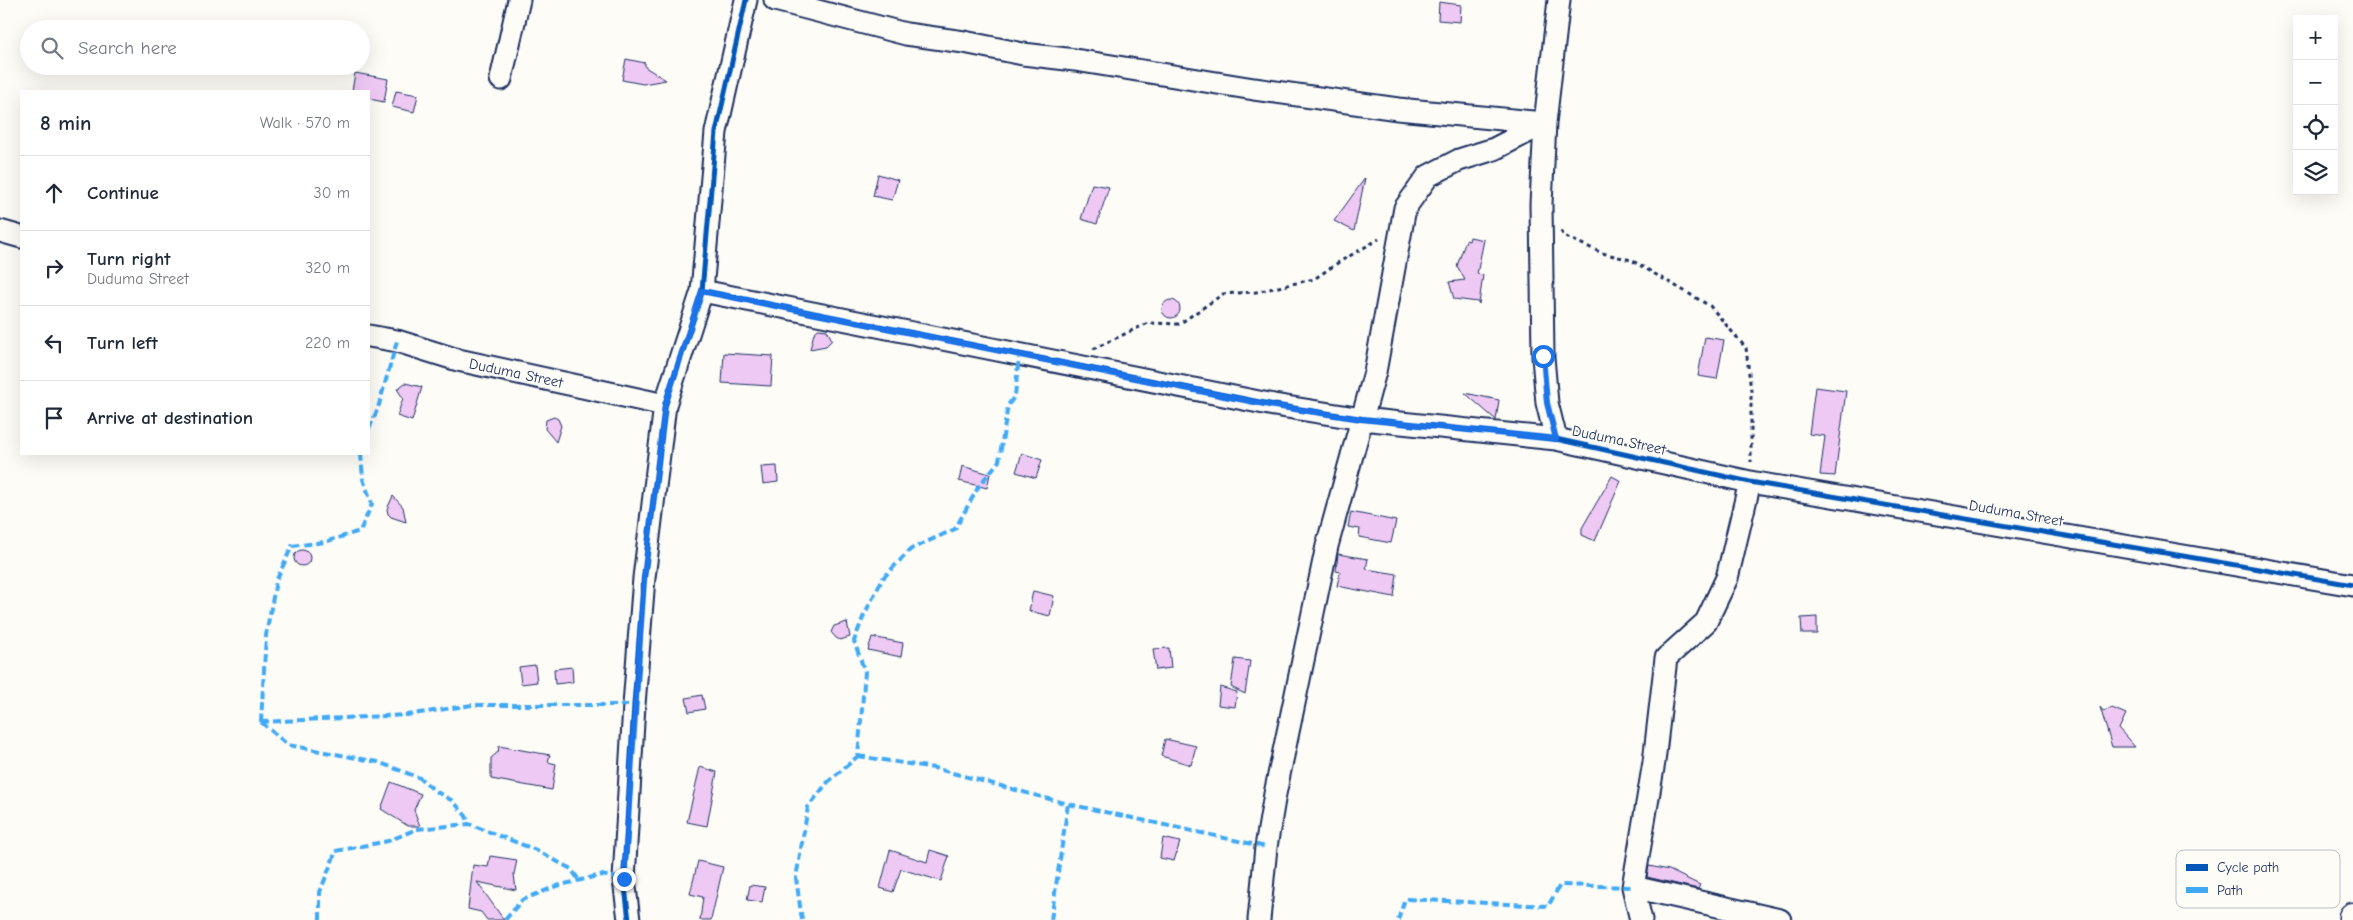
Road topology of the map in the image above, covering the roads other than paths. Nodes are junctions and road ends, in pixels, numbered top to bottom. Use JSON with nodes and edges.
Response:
{"nodes":[{"id":1,"x":519,"y":0,"type":"edge"},
{"id":2,"x":746,"y":0,"type":"edge"},
{"id":3,"x":775,"y":0,"type":"edge"},
{"id":4,"x":1559,"y":0,"type":"edge"},
{"id":5,"x":501,"y":79,"type":"dead end"},
{"id":6,"x":1545,"y":123,"type":"junction"},
{"id":7,"x":0,"y":231,"type":"edge"},
{"id":8,"x":20,"y":238,"type":"edge"},
{"id":9,"x":702,"y":291,"type":"junction"},
{"id":10,"x":370,"y":336,"type":"edge"},
{"id":11,"x":665,"y":405,"type":"junction"},
{"id":12,"x":1362,"y":419,"type":"junction"},
{"id":13,"x":1556,"y":439,"type":"junction"},
{"id":14,"x":1750,"y":482,"type":"junction"},
{"id":15,"x":2353,"y":585,"type":"edge"},
{"id":16,"x":1633,"y":887,"type":"junction"},
{"id":17,"x":629,"y":920,"type":"edge"},
{"id":18,"x":1259,"y":920,"type":"edge"},
{"id":19,"x":1641,"y":920,"type":"edge"},
{"id":20,"x":1780,"y":920,"type":"edge"}],
"edges":[{"from":1,"to":5,"type":"street"},
{"from":2,"to":9,"type":"street"},
{"from":3,"to":6,"type":"street"},
{"from":4,"to":6,"type":"street"},
{"from":6,"to":12,"type":"street"},
{"from":6,"to":13,"type":"street"},
{"from":7,"to":8,"type":"street"},
{"from":9,"to":11,"type":"street"},
{"from":9,"to":12,"type":"street","name":"Duduma Street"},
{"from":10,"to":11,"type":"street","name":"Duduma Street"},
{"from":11,"to":17,"type":"street"},
{"from":12,"to":13,"type":"street","name":"Duduma Street"},
{"from":12,"to":18,"type":"street"},
{"from":13,"to":14,"type":"street","name":"Duduma Street"},
{"from":14,"to":15,"type":"street","name":"Duduma Street"},
{"from":14,"to":16,"type":"street"},
{"from":16,"to":19,"type":"street"},
{"from":16,"to":20,"type":"street"}]}
